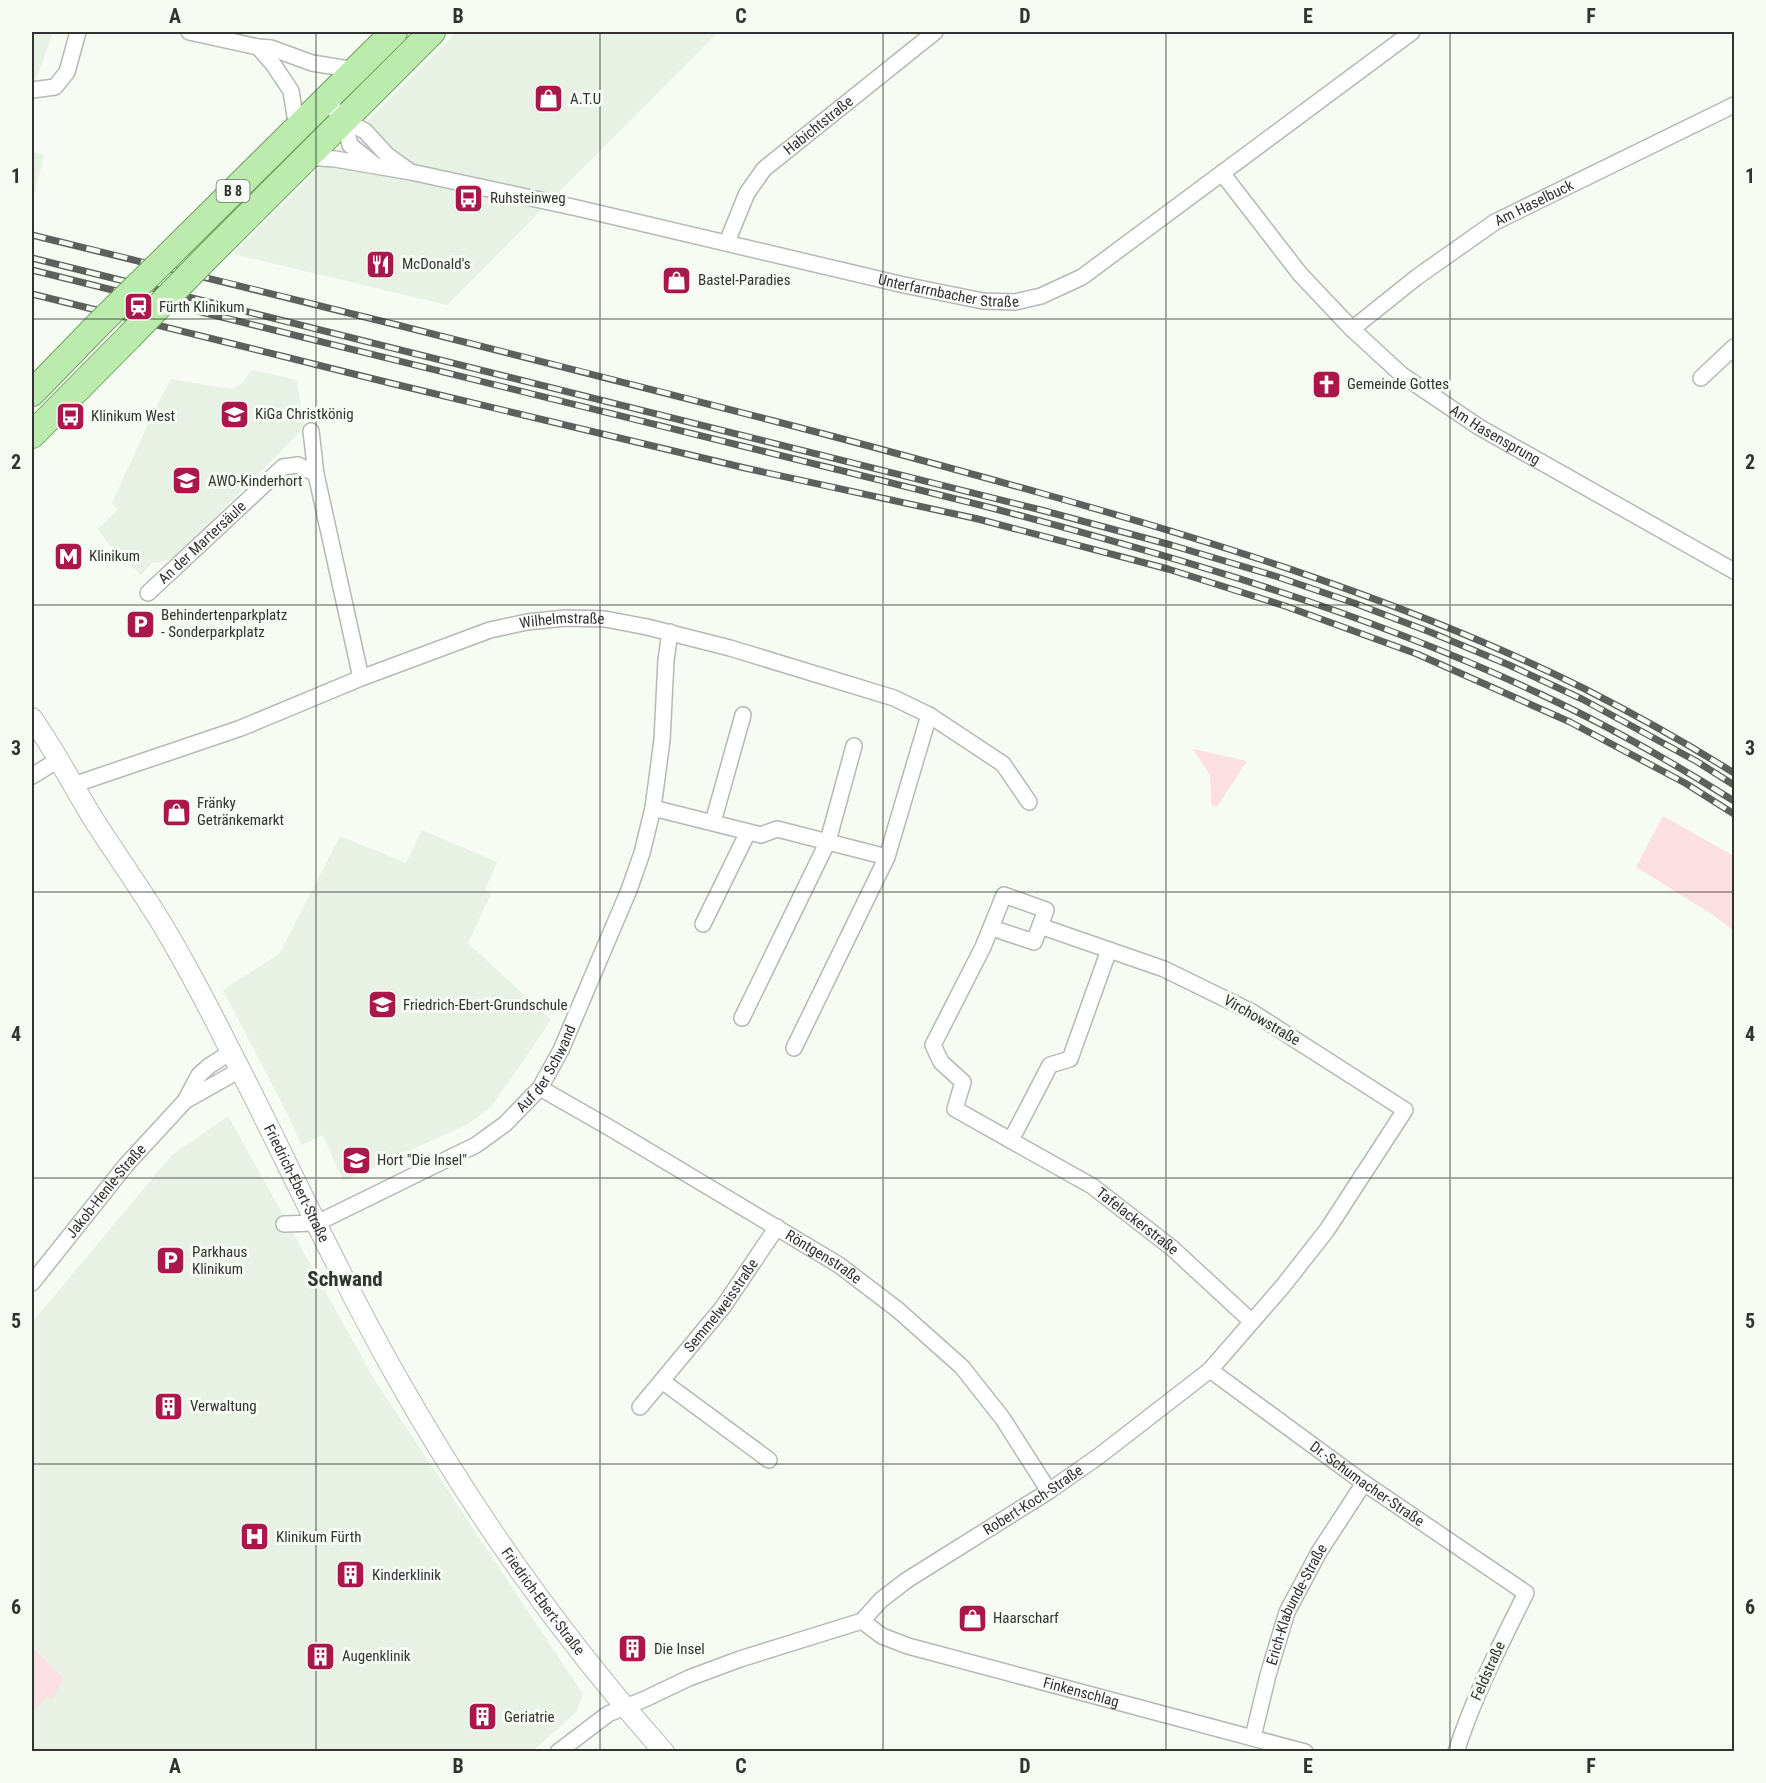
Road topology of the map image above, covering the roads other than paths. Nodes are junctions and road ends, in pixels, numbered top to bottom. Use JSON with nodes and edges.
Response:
{"nodes":[{"id":1,"x":78,"y":32,"type":"edge"},
{"id":2,"x":189,"y":32,"type":"edge"},
{"id":3,"x":394,"y":32,"type":"edge"},
{"id":4,"x":432,"y":32,"type":"edge"},
{"id":5,"x":935,"y":32,"type":"edge"},
{"id":6,"x":1412,"y":32,"type":"edge"},
{"id":7,"x":258,"y":47,"type":"junction"},
{"id":8,"x":355,"y":70,"type":"junction"},
{"id":9,"x":32,"y":90,"type":"edge"},
{"id":10,"x":325,"y":99,"type":"junction"},
{"id":11,"x":1734,"y":105,"type":"edge"},
{"id":12,"x":344,"y":120,"type":"junction"},
{"id":13,"x":297,"y":128,"type":"junction"},
{"id":14,"x":306,"y":157,"type":"junction"},
{"id":15,"x":377,"y":167,"type":"junction"},
{"id":16,"x":411,"y":172,"type":"junction"},
{"id":17,"x":1222,"y":173,"type":"junction"},
{"id":18,"x":727,"y":242,"type":"junction"},
{"id":19,"x":1352,"y":329,"type":"junction"},
{"id":20,"x":1734,"y":347,"type":"edge"},
{"id":21,"x":1701,"y":378,"type":"dead end"},
{"id":22,"x":32,"y":393,"type":"edge"},
{"id":23,"x":311,"y":431,"type":"dead end"},
{"id":24,"x":32,"y":435,"type":"edge"},
{"id":25,"x":316,"y":474,"type":"junction"},
{"id":26,"x":1734,"y":571,"type":"edge"},
{"id":27,"x":148,"y":593,"type":"dead end"},
{"id":28,"x":670,"y":632,"type":"junction"},
{"id":29,"x":361,"y":678,"type":"junction"},
{"id":30,"x":743,"y":715,"type":"dead end"},
{"id":31,"x":929,"y":715,"type":"junction"},
{"id":32,"x":32,"y":718,"type":"edge"},
{"id":33,"x":854,"y":746,"type":"dead end"},
{"id":34,"x":58,"y":760,"type":"junction"},
{"id":35,"x":32,"y":776,"type":"edge"},
{"id":36,"x":73,"y":785,"type":"junction"},
{"id":37,"x":1029,"y":802,"type":"dead end"},
{"id":38,"x":653,"y":808,"type":"junction"},
{"id":39,"x":713,"y":822,"type":"junction"},
{"id":40,"x":748,"y":832,"type":"junction"},
{"id":41,"x":828,"y":842,"type":"junction"},
{"id":42,"x":887,"y":857,"type":"junction"},
{"id":43,"x":703,"y":924,"type":"dead end"},
{"id":44,"x":1040,"y":926,"type":"junction"},
{"id":45,"x":992,"y":928,"type":"junction"},
{"id":46,"x":1109,"y":950,"type":"junction"},
{"id":47,"x":742,"y":1018,"type":"dead end"},
{"id":48,"x":794,"y":1048,"type":"dead end"},
{"id":49,"x":231,"y":1052,"type":"junction"},
{"id":50,"x":240,"y":1070,"type":"junction"},
{"id":51,"x":540,"y":1088,"type":"junction"},
{"id":52,"x":185,"y":1101,"type":"junction"},
{"id":53,"x":1405,"y":1110,"type":"joint"},
{"id":54,"x":1011,"y":1140,"type":"junction"},
{"id":55,"x":317,"y":1223,"type":"junction"},
{"id":56,"x":284,"y":1224,"type":"dead end"},
{"id":57,"x":777,"y":1227,"type":"junction"},
{"id":58,"x":32,"y":1283,"type":"edge"},
{"id":59,"x":1251,"y":1321,"type":"junction"},
{"id":60,"x":1210,"y":1370,"type":"junction"},
{"id":61,"x":662,"y":1381,"type":"junction"},
{"id":62,"x":640,"y":1407,"type":"dead end"},
{"id":63,"x":769,"y":1460,"type":"dead end"},
{"id":64,"x":1364,"y":1483,"type":"junction"},
{"id":65,"x":1049,"y":1491,"type":"junction"},
{"id":66,"x":1526,"y":1593,"type":"joint"},
{"id":67,"x":862,"y":1621,"type":"junction"},
{"id":68,"x":625,"y":1707,"type":"junction"},
{"id":69,"x":1253,"y":1737,"type":"junction"},
{"id":70,"x":558,"y":1752,"type":"edge"},
{"id":71,"x":664,"y":1752,"type":"edge"},
{"id":72,"x":1305,"y":1752,"type":"edge"},
{"id":73,"x":1456,"y":1752,"type":"edge"}],
"edges":[{"from":1,"to":9,"type":"street"},
{"from":2,"to":7,"type":"street"},
{"from":3,"to":8,"type":"main road","number":"B 8"},
{"from":4,"to":12,"type":"main road","number":"B 8"},
{"from":5,"to":18,"type":"street","name":"Habichtstraße"},
{"from":6,"to":17,"type":"street","name":"Unterfarrnbacher Straße"},
{"from":7,"to":8,"type":"street"},
{"from":7,"to":13,"type":"street"},
{"from":8,"to":10,"type":"main road","number":"B 8"},
{"from":10,"to":12,"type":"street"},
{"from":10,"to":13,"type":"main road","number":"B 8"},
{"from":11,"to":19,"type":"street","name":"Am Haselbuck"},
{"from":12,"to":14,"type":"main road","number":"B 8"},
{"from":12,"to":15,"type":"street"},
{"from":12,"to":16,"type":"street","name":"Unterfarrnbacher Straße"},
{"from":13,"to":22,"type":"main road","number":"B 8","bridge":true},
{"from":14,"to":15,"type":"street","name":"Unterfarrnbacher Straße"},
{"from":14,"to":24,"type":"main road","number":"B 8","bridge":true},
{"from":15,"to":16,"type":"street","name":"Unterfarrnbacher Straße"},
{"from":16,"to":18,"type":"street","name":"Unterfarrnbacher Straße"},
{"from":17,"to":18,"type":"street","name":"Unterfarrnbacher Straße"},
{"from":17,"to":19,"type":"street","name":"Am Hasensprung"},
{"from":19,"to":26,"type":"street","name":"Am Hasensprung"},
{"from":20,"to":21,"type":"street"},
{"from":23,"to":25,"type":"street"},
{"from":25,"to":27,"type":"street","name":"An der Martersäule"},
{"from":25,"to":29,"type":"street"},
{"from":28,"to":29,"type":"street","name":"Wilhelmstraße"},
{"from":28,"to":31,"type":"street","name":"Wilhelmstraße"},
{"from":28,"to":38,"type":"street","name":"Auf der Schwand"},
{"from":29,"to":36,"type":"street","name":"Wilhelmstraße"},
{"from":30,"to":39,"type":"street"},
{"from":31,"to":37,"type":"street","name":"Wilhelmstraße"},
{"from":31,"to":42,"type":"street"},
{"from":32,"to":34,"type":"street","name":"Friedrich-Ebert-Straße"},
{"from":33,"to":41,"type":"street"},
{"from":34,"to":35,"type":"street"},
{"from":34,"to":36,"type":"street","name":"Friedrich-Ebert-Straße"},
{"from":36,"to":49,"type":"street","name":"Friedrich-Ebert-Straße"},
{"from":38,"to":39,"type":"street"},
{"from":38,"to":51,"type":"street","name":"Auf der Schwand"},
{"from":39,"to":40,"type":"street"},
{"from":40,"to":41,"type":"street"},
{"from":40,"to":43,"type":"street"},
{"from":41,"to":42,"type":"street"},
{"from":41,"to":47,"type":"street"},
{"from":42,"to":48,"type":"street"},
{"from":44,"to":45,"type":"street"},
{"from":44,"to":45,"type":"street"},
{"from":44,"to":46,"type":"street","name":"Virchowstraße"},
{"from":45,"to":54,"type":"street","name":"Tafelackerstraße"},
{"from":46,"to":53,"type":"street","name":"Virchowstraße"},
{"from":46,"to":54,"type":"street"},
{"from":49,"to":50,"type":"street","name":"Friedrich-Ebert-Straße"},
{"from":49,"to":52,"type":"street","name":"Jakob-Henle-Straße"},
{"from":50,"to":52,"type":"street","name":"Jakob-Henle-Straße"},
{"from":50,"to":55,"type":"street","name":"Friedrich-Ebert-Straße"},
{"from":51,"to":55,"type":"street","name":"Auf der Schwand"},
{"from":51,"to":57,"type":"street","name":"Röntgenstraße"},
{"from":52,"to":58,"type":"street","name":"Jakob-Henle-Straße"},
{"from":53,"to":59,"type":"street","name":"Robert-Koch-Straße"},
{"from":54,"to":59,"type":"street","name":"Tafelackerstraße"},
{"from":55,"to":56,"type":"street"},
{"from":55,"to":68,"type":"street","name":"Friedrich-Ebert-Straße"},
{"from":57,"to":61,"type":"street","name":"Semmelweisstraße"},
{"from":57,"to":65,"type":"street","name":"Röntgenstraße"},
{"from":59,"to":60,"type":"street","name":"Robert-Koch-Straße"},
{"from":60,"to":64,"type":"street","name":"Dr.-Schumacher-Straße"},
{"from":60,"to":65,"type":"street","name":"Robert-Koch-Straße"},
{"from":61,"to":62,"type":"street","name":"Semmelweisstraße"},
{"from":61,"to":63,"type":"street"},
{"from":64,"to":66,"type":"street","name":"Dr.-Schumacher-Straße"},
{"from":64,"to":69,"type":"street","name":"Erich-Klabunde-Straße"},
{"from":65,"to":67,"type":"street","name":"Robert-Koch-Straße"},
{"from":66,"to":73,"type":"street","name":"Feldstraße"},
{"from":67,"to":68,"type":"street","name":"Robert-Koch-Straße"},
{"from":67,"to":69,"type":"street","name":"Finkenschlag"},
{"from":68,"to":70,"type":"street","name":"Robert-Koch-Straße"},
{"from":68,"to":71,"type":"street","name":"Friedrich-Ebert-Straße"},
{"from":69,"to":72,"type":"street","name":"Finkenschlag"}]}
